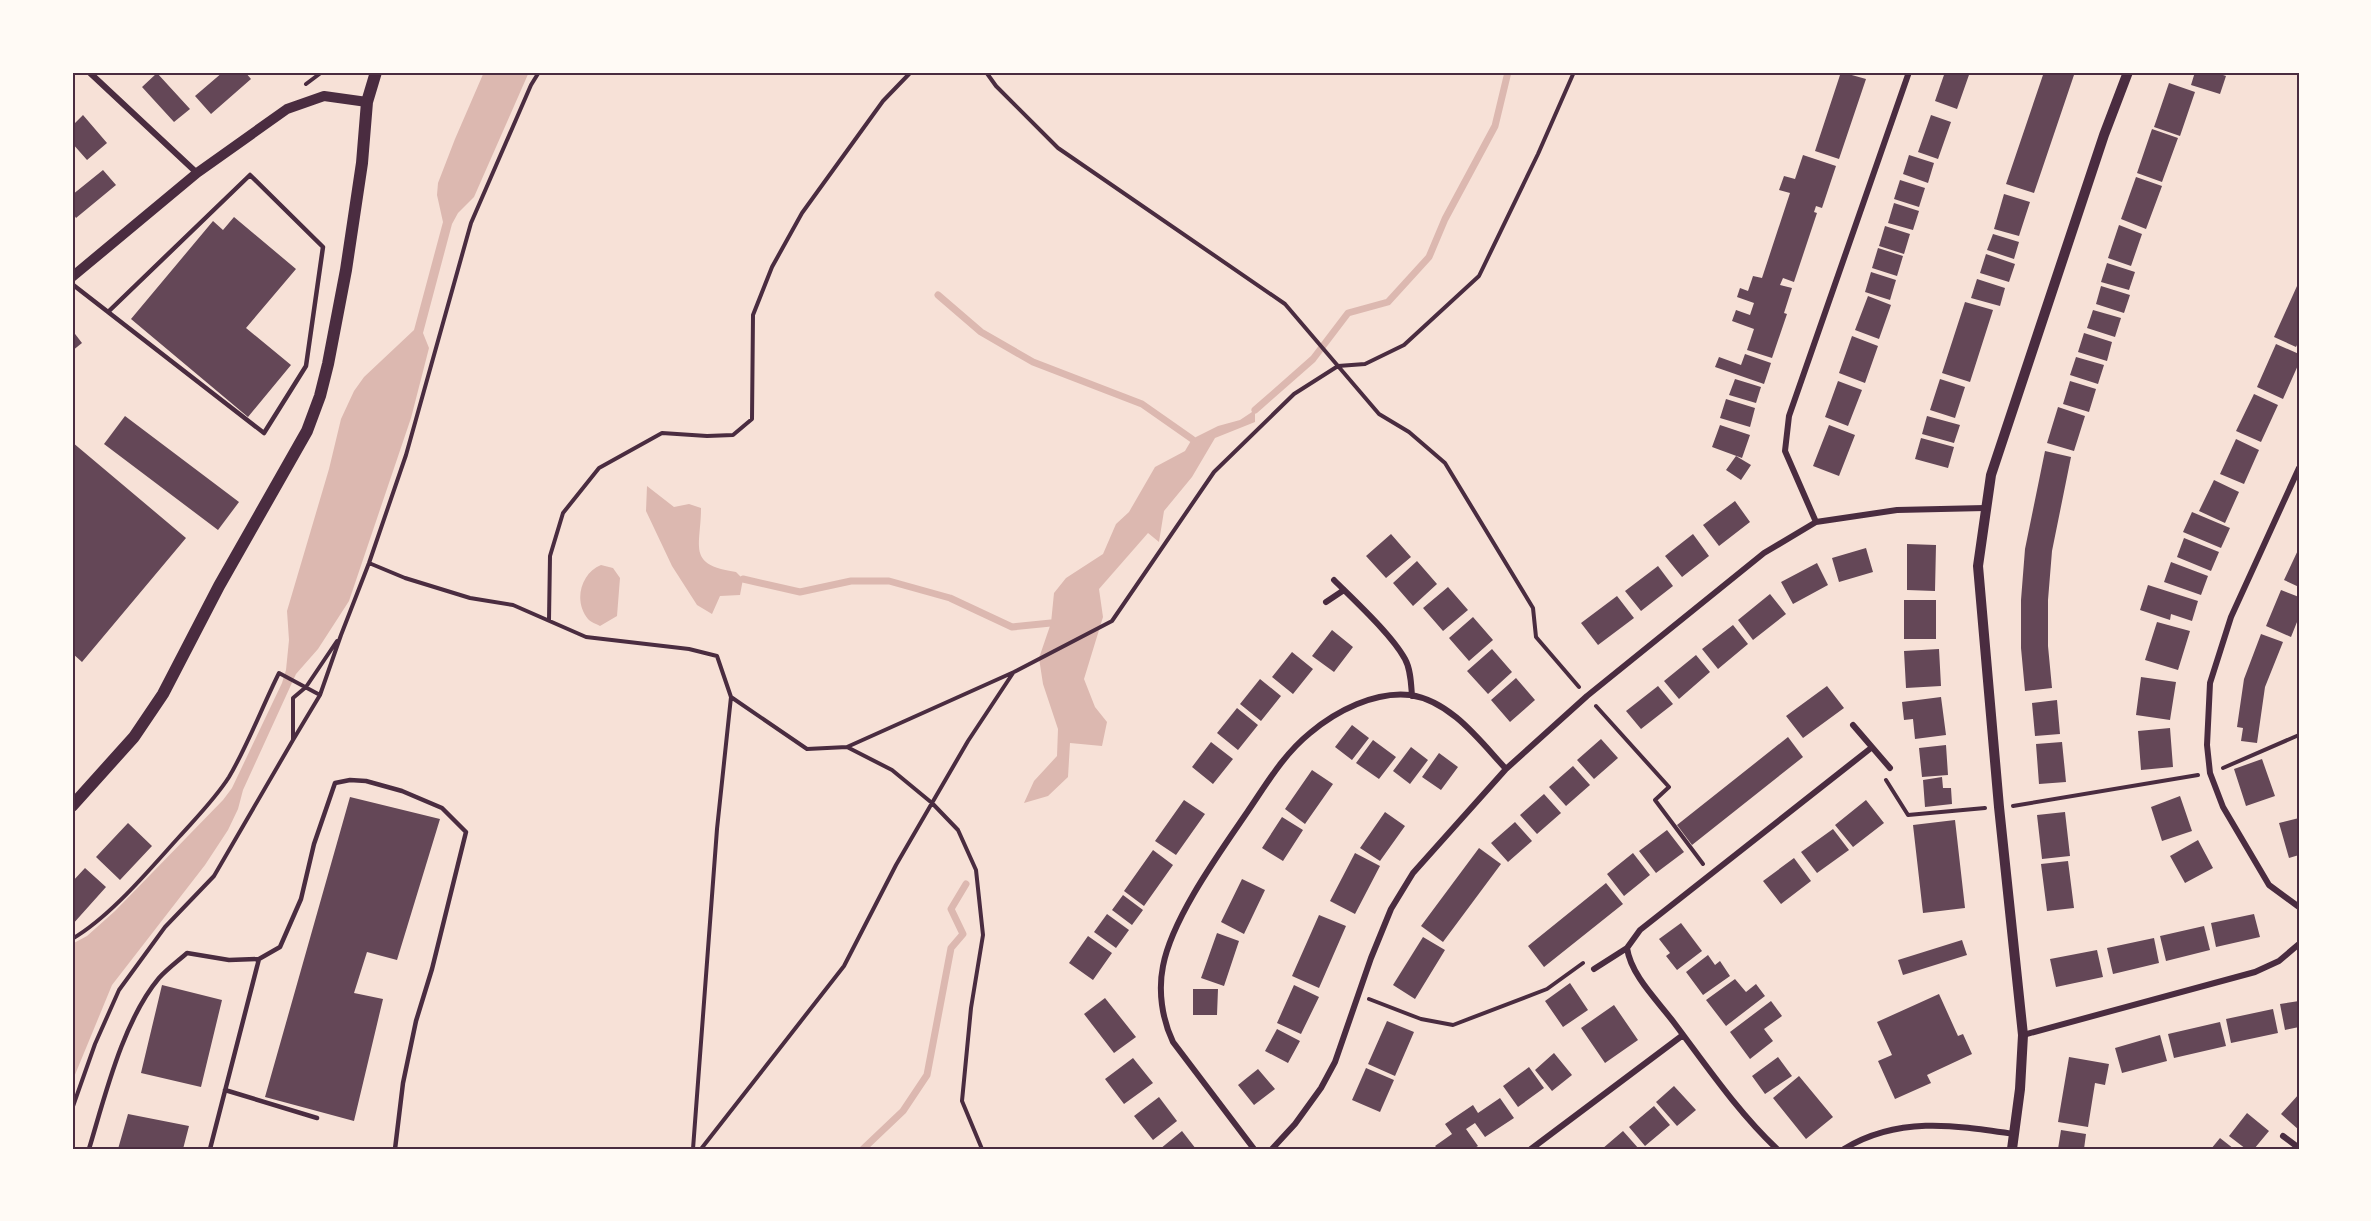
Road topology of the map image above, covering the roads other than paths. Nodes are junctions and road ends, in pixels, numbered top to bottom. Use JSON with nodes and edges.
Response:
{"nodes":[{"id":1,"x":89,"y":72,"type":"edge"},
{"id":2,"x":376,"y":72,"type":"edge"},
{"id":3,"x":1909,"y":72,"type":"edge"},
{"id":4,"x":2128,"y":72,"type":"edge"},
{"id":5,"x":367,"y":102,"type":"junction"},
{"id":6,"x":196,"y":173,"type":"junction"},
{"id":7,"x":72,"y":277,"type":"edge"},
{"id":8,"x":72,"y":284,"type":"edge"},
{"id":9,"x":108,"y":312,"type":"junction"},
{"id":10,"x":2299,"y":468,"type":"edge"},
{"id":11,"x":1985,"y":508,"type":"junction"},
{"id":12,"x":1816,"y":522,"type":"junction"},
{"id":13,"x":1334,"y":580,"type":"dead end"},
{"id":14,"x":1344,"y":590,"type":"junction"},
{"id":15,"x":1326,"y":602,"type":"dead end"},
{"id":16,"x":1412,"y":696,"type":"junction"},
{"id":17,"x":1854,"y":725,"type":"dead end"},
{"id":18,"x":1871,"y":748,"type":"junction"},
{"id":19,"x":1890,"y":768,"type":"dead end"},
{"id":20,"x":1506,"y":769,"type":"junction"},
{"id":21,"x":72,"y":806,"type":"edge"},
{"id":22,"x":2299,"y":907,"type":"edge"},
{"id":23,"x":2299,"y":944,"type":"edge"},
{"id":24,"x":1628,"y":948,"type":"junction"},
{"id":25,"x":259,"y":959,"type":"junction"},
{"id":26,"x":1594,"y":969,"type":"road end"},
{"id":27,"x":1683,"y":1035,"type":"junction"},
{"id":28,"x":2023,"y":1035,"type":"junction"},
{"id":29,"x":225,"y":1090,"type":"junction"},
{"id":30,"x":317,"y":1118,"type":"dead end"},
{"id":31,"x":2014,"y":1134,"type":"junction"},
{"id":32,"x":2283,"y":1136,"type":"dead end"},
{"id":33,"x":2298,"y":1148,"type":"edge"},
{"id":34,"x":89,"y":1149,"type":"edge"},
{"id":35,"x":210,"y":1149,"type":"edge"},
{"id":36,"x":395,"y":1149,"type":"edge"},
{"id":37,"x":1254,"y":1149,"type":"edge"},
{"id":38,"x":1272,"y":1149,"type":"edge"},
{"id":39,"x":1531,"y":1149,"type":"edge"},
{"id":40,"x":1777,"y":1149,"type":"edge"},
{"id":41,"x":1844,"y":1149,"type":"edge"},
{"id":42,"x":2012,"y":1149,"type":"edge"}],
"edges":[{"from":1,"to":6,"type":"street"},
{"from":2,"to":5,"type":"main road"},
{"from":3,"to":12,"type":"street"},
{"from":4,"to":11,"type":"street"},
{"from":5,"to":6,"type":"street"},
{"from":5,"to":21,"type":"main road"},
{"from":6,"to":7,"type":"street"},
{"from":8,"to":9,"type":"lane"},
{"from":9,"to":9,"type":"lane"},
{"from":10,"to":22,"type":"street"},
{"from":11,"to":12,"type":"street"},
{"from":11,"to":28,"type":"street"},
{"from":12,"to":20,"type":"street"},
{"from":13,"to":14,"type":"street"},
{"from":14,"to":15,"type":"street"},
{"from":14,"to":16,"type":"street"},
{"from":16,"to":20,"type":"street"},
{"from":16,"to":37,"type":"street"},
{"from":17,"to":18,"type":"street"},
{"from":18,"to":19,"type":"street"},
{"from":18,"to":24,"type":"street"},
{"from":20,"to":38,"type":"street"},
{"from":23,"to":28,"type":"street"},
{"from":24,"to":26,"type":"street"},
{"from":24,"to":27,"type":"street"},
{"from":25,"to":29,"type":"lane"},
{"from":25,"to":34,"type":"lane"},
{"from":25,"to":36,"type":"lane"},
{"from":27,"to":39,"type":"street"},
{"from":27,"to":40,"type":"street"},
{"from":28,"to":31,"type":"street"},
{"from":29,"to":30,"type":"lane"},
{"from":29,"to":35,"type":"lane"},
{"from":31,"to":41,"type":"street"},
{"from":31,"to":42,"type":"street"},
{"from":32,"to":33,"type":"street"}]}
